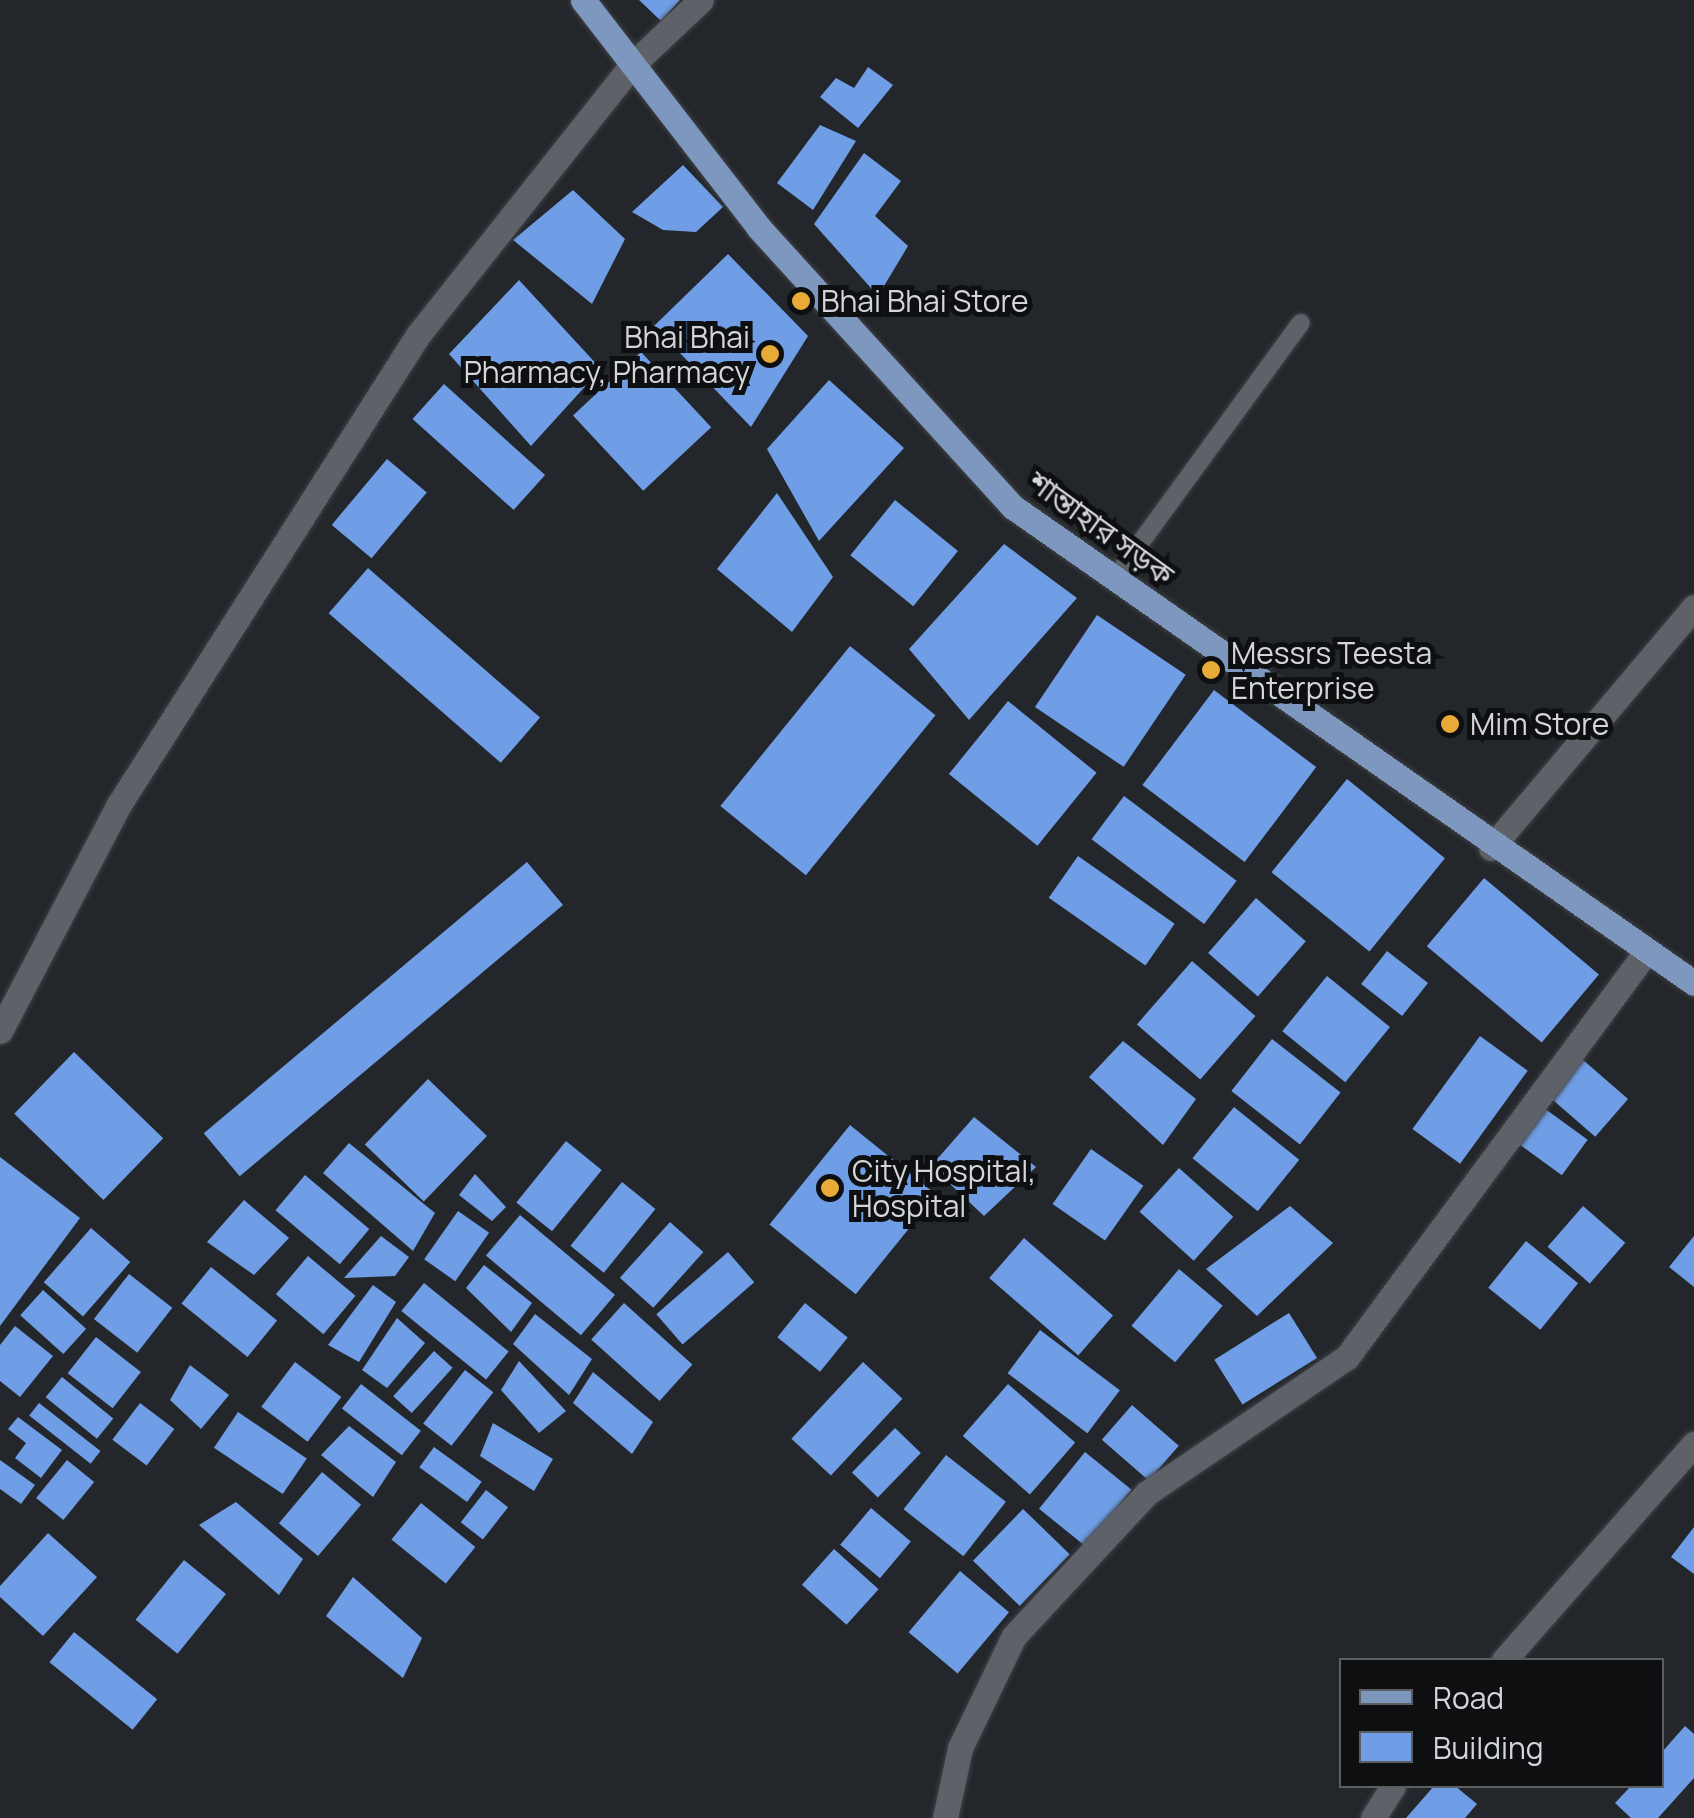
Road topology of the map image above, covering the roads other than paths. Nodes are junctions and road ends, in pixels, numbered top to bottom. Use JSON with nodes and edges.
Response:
{"nodes":[{"id":1,"x":583,"y":0,"type":"edge"},
{"id":2,"x":701,"y":0,"type":"edge"},
{"id":3,"x":632,"y":64,"type":"junction"},
{"id":4,"x":1301,"y":323,"type":"dead end"},
{"id":5,"x":1114,"y":579,"type":"junction"},
{"id":6,"x":1694,"y":606,"type":"edge"},
{"id":7,"x":1491,"y":848,"type":"junction"},
{"id":8,"x":1646,"y":952,"type":"junction"},
{"id":9,"x":1694,"y":983,"type":"edge"},
{"id":10,"x":0,"y":1031,"type":"edge"},
{"id":11,"x":1694,"y":1444,"type":"edge"},
{"id":12,"x":1506,"y":1658,"type":"edge"},
{"id":13,"x":1392,"y":1788,"type":"edge"},
{"id":14,"x":945,"y":1818,"type":"edge"},
{"id":15,"x":1373,"y":1818,"type":"edge"}],
"edges":[{"from":1,"to":3,"type":"main road","name":"শান্তাহার সড়ক"},
{"from":2,"to":3,"type":"street"},
{"from":3,"to":5,"type":"main road","name":"শান্তাহার সড়ক"},
{"from":3,"to":10,"type":"street"},
{"from":4,"to":5,"type":"lane"},
{"from":5,"to":7,"type":"main road","name":"শান্তাহার সড়ক"},
{"from":6,"to":7,"type":"street"},
{"from":7,"to":8,"type":"main road","name":"শান্তাহার সড়ক"},
{"from":8,"to":9,"type":"main road","name":"শান্তাহার সড়ক"},
{"from":8,"to":14,"type":"street"},
{"from":11,"to":12,"type":"street"},
{"from":13,"to":15,"type":"street"}]}
